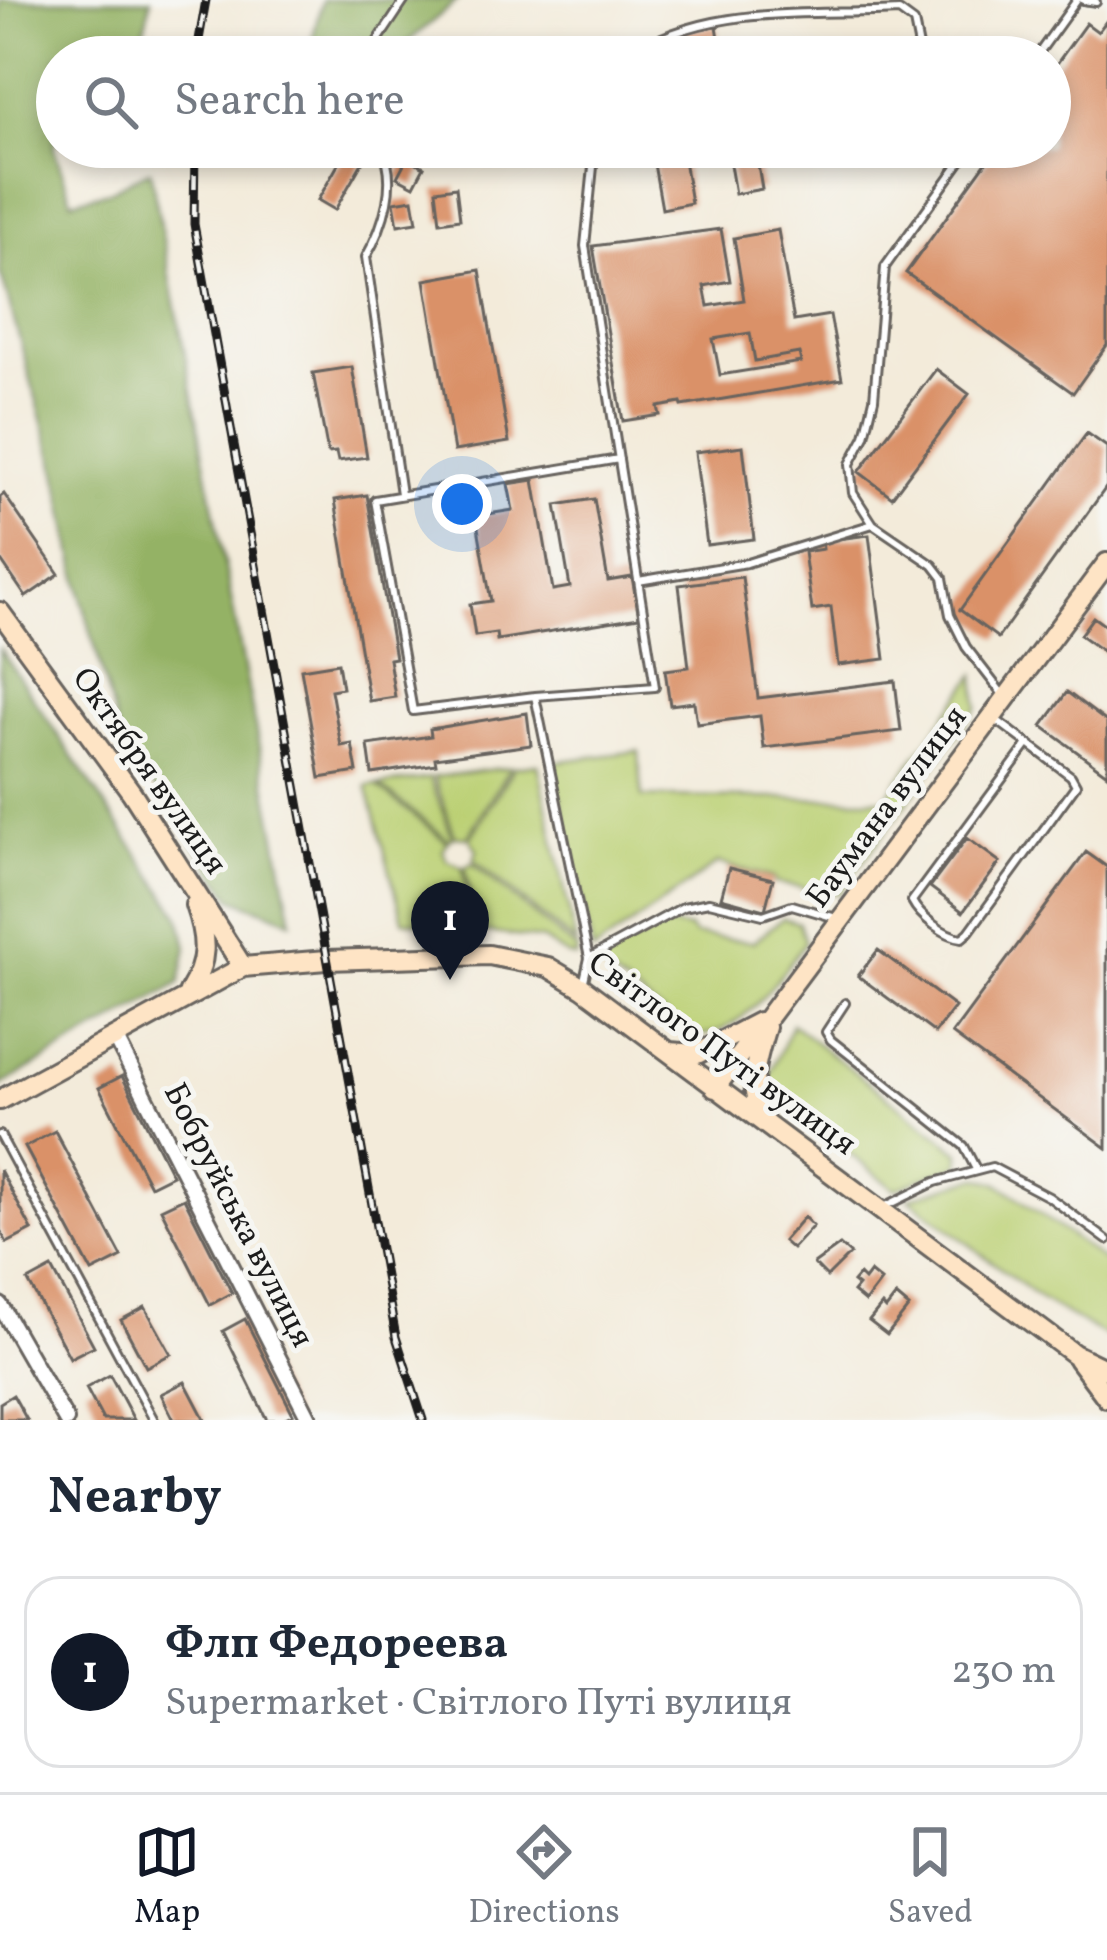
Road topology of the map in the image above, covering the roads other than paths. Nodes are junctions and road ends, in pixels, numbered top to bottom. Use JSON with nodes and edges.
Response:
{"nodes":[{"id":1,"x":405,"y":0,"type":"edge"},
{"id":2,"x":1080,"y":0,"type":"edge"},
{"id":3,"x":1096,"y":2,"type":"edge"},
{"id":4,"x":381,"y":36,"type":"edge"},
{"id":5,"x":666,"y":36,"type":"edge"},
{"id":6,"x":917,"y":36,"type":"edge"},
{"id":7,"x":1052,"y":36,"type":"edge"},
{"id":8,"x":390,"y":168,"type":"edge"},
{"id":9,"x":593,"y":168,"type":"edge"},
{"id":10,"x":956,"y":168,"type":"edge"},
{"id":11,"x":619,"y":459,"type":"junction"},
{"id":12,"x":401,"y":495,"type":"junction"},
{"id":13,"x":873,"y":524,"type":"junction"},
{"id":14,"x":1107,"y":563,"type":"edge"},
{"id":15,"x":638,"y":580,"type":"junction"},
{"id":16,"x":0,"y":612,"type":"edge"},
{"id":17,"x":6,"y":633,"type":"edge"},
{"id":18,"x":535,"y":696,"type":"junction"},
{"id":19,"x":1006,"y":699,"type":"junction"},
{"id":20,"x":992,"y":717,"type":"junction"},
{"id":21,"x":1028,"y":744,"type":"junction"},
{"id":22,"x":186,"y":878,"type":"junction"},
{"id":23,"x":842,"y":920,"type":"junction"},
{"id":24,"x":589,"y":958,"type":"junction"},
{"id":25,"x":243,"y":968,"type":"junction"},
{"id":26,"x":583,"y":988,"type":"junction"},
{"id":27,"x":188,"y":994,"type":"junction"},
{"id":28,"x":845,"y":1003,"type":"dead end"},
{"id":29,"x":769,"y":1017,"type":"junction"},
{"id":30,"x":115,"y":1037,"type":"junction"},
{"id":31,"x":668,"y":1052,"type":"junction"},
{"id":32,"x":715,"y":1088,"type":"junction"},
{"id":33,"x":0,"y":1100,"type":"edge"},
{"id":34,"x":766,"y":1126,"type":"junction"},
{"id":35,"x":0,"y":1135,"type":"edge"},
{"id":36,"x":977,"y":1171,"type":"junction"},
{"id":37,"x":880,"y":1209,"type":"junction"},
{"id":38,"x":1107,"y":1240,"type":"edge"},
{"id":39,"x":0,"y":1305,"type":"edge"},
{"id":40,"x":1074,"y":1354,"type":"junction"},
{"id":41,"x":1107,"y":1370,"type":"edge"},
{"id":42,"x":1107,"y":1398,"type":"edge"},
{"id":43,"x":66,"y":1420,"type":"edge"},
{"id":44,"x":154,"y":1420,"type":"edge"},
{"id":45,"x":310,"y":1420,"type":"edge"}],
"edges":[{"from":1,"to":4,"type":"lane"},
{"from":2,"to":3,"type":"lane"},
{"from":2,"to":7,"type":"lane"},
{"from":5,"to":6,"type":"lane"},
{"from":8,"to":12,"type":"lane"},
{"from":9,"to":11,"type":"lane"},
{"from":10,"to":13,"type":"lane"},
{"from":11,"to":12,"type":"lane"},
{"from":11,"to":15,"type":"lane"},
{"from":12,"to":18,"type":"lane"},
{"from":13,"to":15,"type":"lane"},
{"from":13,"to":19,"type":"lane"},
{"from":14,"to":19,"type":"main road","name":"Баумана вулиця"},
{"from":15,"to":18,"type":"lane"},
{"from":16,"to":17,"type":"main road","name":"Октября вулиця"},
{"from":17,"to":22,"type":"main road","name":"Октября вулиця"},
{"from":18,"to":24,"type":"lane"},
{"from":19,"to":20,"type":"main road","name":"Баумана вулиця"},
{"from":20,"to":21,"type":"lane"},
{"from":20,"to":23,"type":"main road","name":"Баумана вулиця"},
{"from":21,"to":21,"type":"lane"},
{"from":22,"to":25,"type":"main road","name":"Октября вулиця"},
{"from":22,"to":27,"type":"main road"},
{"from":23,"to":24,"type":"lane"},
{"from":23,"to":29,"type":"main road","name":"Баумана вулиця"},
{"from":24,"to":26,"type":"lane"},
{"from":25,"to":26,"type":"main road","name":"Світлого Путі вулиця"},
{"from":25,"to":27,"type":"main road","name":"Світлого Путі вулиця"},
{"from":26,"to":31,"type":"main road","name":"Світлого Путі вулиця"},
{"from":27,"to":30,"type":"main road","name":"Світлого Путі вулиця"},
{"from":28,"to":36,"type":"lane"},
{"from":29,"to":31,"type":"main road"},
{"from":29,"to":32,"type":"main road","name":"Баумана вулиця"},
{"from":29,"to":34,"type":"main road"},
{"from":30,"to":33,"type":"main road","name":"Світлого Путі вулиця"},
{"from":30,"to":45,"type":"street","name":"Бобруйська вулиця"},
{"from":31,"to":32,"type":"main road","name":"Світлого Путі вулиця"},
{"from":32,"to":34,"type":"main road","name":"Світлого Путі вулиця"},
{"from":34,"to":37,"type":"main road","name":"Світлого Путі вулиця"},
{"from":35,"to":44,"type":"lane"},
{"from":36,"to":37,"type":"lane"},
{"from":36,"to":38,"type":"lane"},
{"from":37,"to":40,"type":"main road","name":"Світлого Путі вулиця"},
{"from":39,"to":43,"type":"street"},
{"from":40,"to":41,"type":"main road","name":"Світлого Путі вулиця"},
{"from":40,"to":42,"type":"main road"}]}
